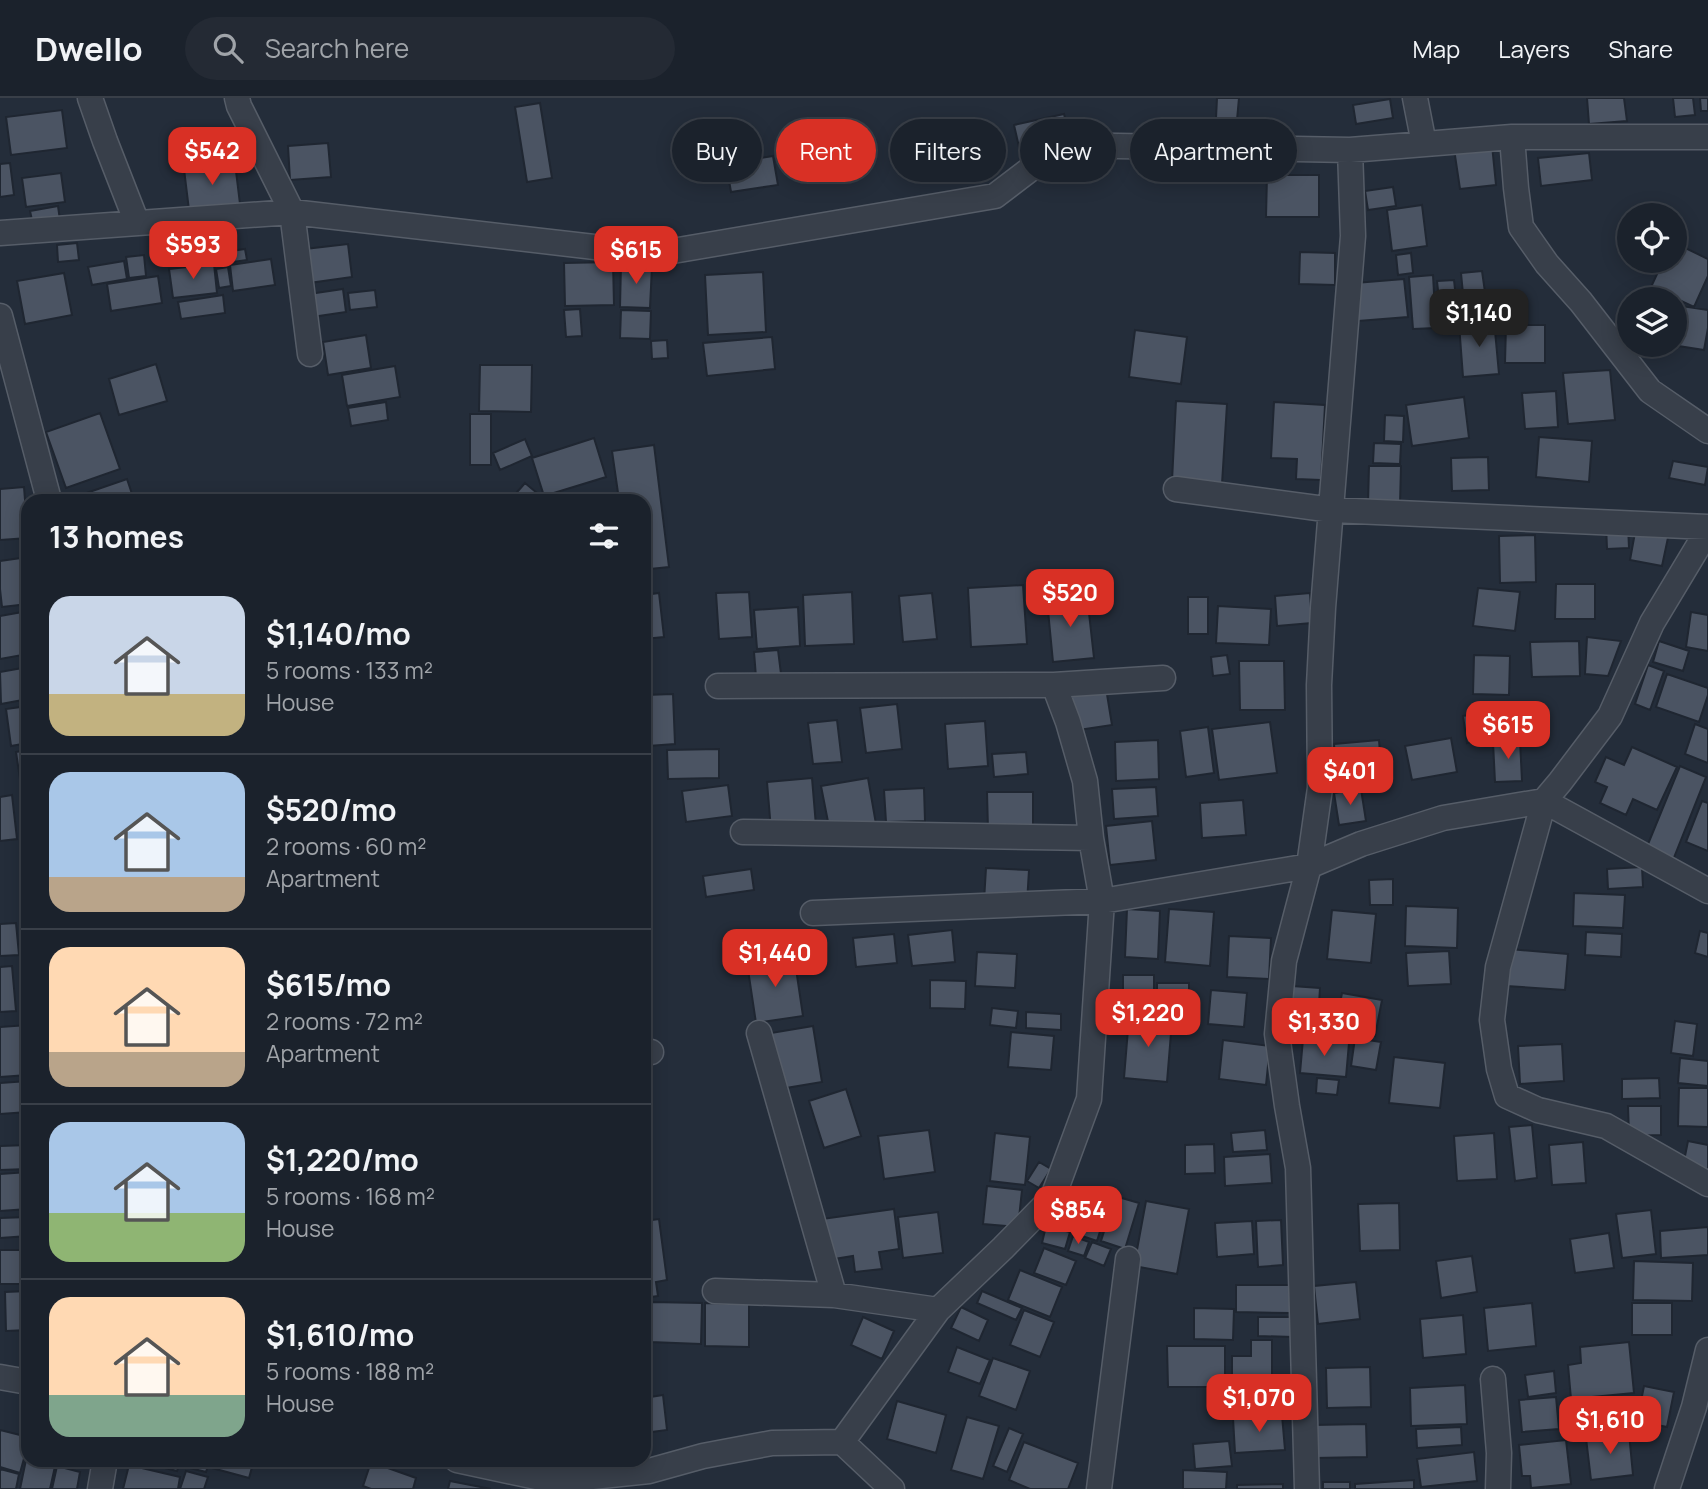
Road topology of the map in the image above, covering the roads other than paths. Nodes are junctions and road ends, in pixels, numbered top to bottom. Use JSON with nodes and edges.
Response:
{"nodes":[{"id":1,"x":90,"y":98,"type":"edge"},
{"id":2,"x":237,"y":98,"type":"edge"},
{"id":3,"x":1415,"y":98,"type":"edge"},
{"id":4,"x":1512,"y":136,"type":"junction"},
{"id":5,"x":1708,"y":137,"type":"edge"},
{"id":6,"x":1424,"y":144,"type":"junction"},
{"id":7,"x":1350,"y":150,"type":"junction"},
{"id":8,"x":292,"y":212,"type":"junction"},
{"id":9,"x":137,"y":223,"type":"junction"},
{"id":10,"x":0,"y":233,"type":"edge"},
{"id":11,"x":0,"y":316,"type":"edge"},
{"id":12,"x":310,"y":354,"type":"dead end"},
{"id":13,"x":1708,"y":431,"type":"edge"},
{"id":14,"x":1176,"y":489,"type":"dead end"},
{"id":15,"x":47,"y":494,"type":"edge"},
{"id":16,"x":1332,"y":510,"type":"junction"},
{"id":17,"x":1708,"y":528,"type":"edge"},
{"id":18,"x":1163,"y":678,"type":"dead end"},
{"id":19,"x":1054,"y":685,"type":"junction"},
{"id":20,"x":718,"y":686,"type":"dead end"},
{"id":21,"x":1544,"y":801,"type":"junction"},
{"id":22,"x":743,"y":832,"type":"dead end"},
{"id":23,"x":1091,"y":838,"type":"junction"},
{"id":24,"x":1309,"y":866,"type":"junction"},
{"id":25,"x":1708,"y":891,"type":"edge"},
{"id":26,"x":1102,"y":901,"type":"junction"},
{"id":27,"x":813,"y":913,"type":"dead end"},
{"id":28,"x":759,"y":1033,"type":"dead end"},
{"id":29,"x":1708,"y":1184,"type":"edge"},
{"id":30,"x":1128,"y":1259,"type":"dead end"},
{"id":31,"x":715,"y":1291,"type":"dead end"},
{"id":32,"x":834,"y":1295,"type":"junction"},
{"id":33,"x":938,"y":1310,"type":"junction"},
{"id":34,"x":1708,"y":1350,"type":"edge"},
{"id":35,"x":0,"y":1377,"type":"edge"},
{"id":36,"x":1493,"y":1379,"type":"dead end"},
{"id":37,"x":21,"y":1381,"type":"edge"},
{"id":38,"x":842,"y":1442,"type":"junction"},
{"id":39,"x":104,"y":1467,"type":"edge"},
{"id":40,"x":490,"y":1467,"type":"edge"},
{"id":41,"x":100,"y":1489,"type":"edge"},
{"id":42,"x":892,"y":1489,"type":"edge"},
{"id":43,"x":1099,"y":1489,"type":"edge"},
{"id":44,"x":1307,"y":1489,"type":"edge"},
{"id":45,"x":1498,"y":1489,"type":"edge"},
{"id":46,"x":1667,"y":1489,"type":"edge"}],
"edges":[{"from":1,"to":9,"type":"street"},
{"from":2,"to":8,"type":"street"},
{"from":3,"to":6,"type":"street"},
{"from":4,"to":5,"type":"street"},
{"from":4,"to":6,"type":"street"},
{"from":4,"to":13,"type":"street"},
{"from":6,"to":7,"type":"street"},
{"from":7,"to":8,"type":"street"},
{"from":7,"to":16,"type":"street"},
{"from":8,"to":9,"type":"street"},
{"from":8,"to":12,"type":"street"},
{"from":9,"to":10,"type":"street"},
{"from":11,"to":15,"type":"street"},
{"from":14,"to":16,"type":"street"},
{"from":16,"to":17,"type":"street"},
{"from":16,"to":24,"type":"street"},
{"from":17,"to":21,"type":"street"},
{"from":18,"to":19,"type":"street"},
{"from":19,"to":20,"type":"street"},
{"from":19,"to":23,"type":"street"},
{"from":21,"to":24,"type":"street"},
{"from":21,"to":25,"type":"street"},
{"from":21,"to":29,"type":"street"},
{"from":22,"to":23,"type":"street"},
{"from":23,"to":26,"type":"street"},
{"from":24,"to":26,"type":"street"},
{"from":24,"to":44,"type":"street"},
{"from":26,"to":27,"type":"street"},
{"from":26,"to":33,"type":"street"},
{"from":28,"to":32,"type":"street"},
{"from":30,"to":43,"type":"street"},
{"from":31,"to":32,"type":"street"},
{"from":32,"to":33,"type":"street"},
{"from":33,"to":38,"type":"street"},
{"from":34,"to":46,"type":"street"},
{"from":35,"to":37,"type":"street"},
{"from":36,"to":45,"type":"street"},
{"from":38,"to":40,"type":"street"},
{"from":38,"to":42,"type":"street"},
{"from":39,"to":41,"type":"street"}]}
